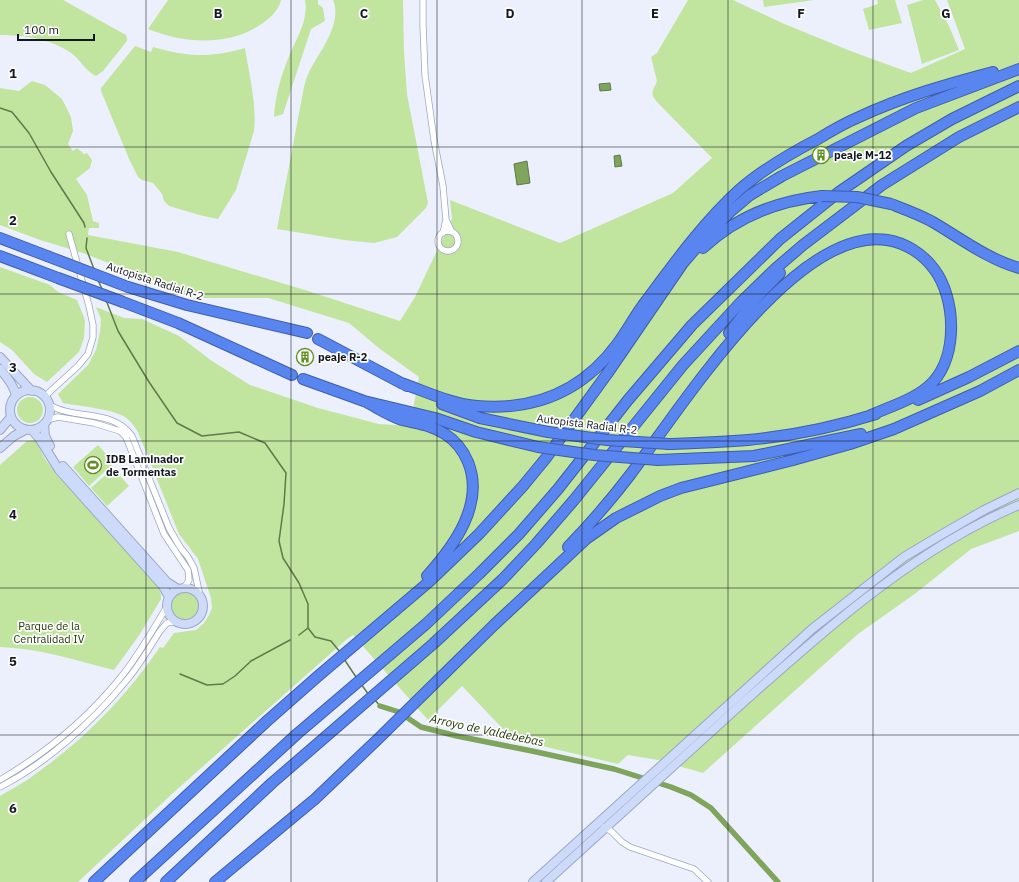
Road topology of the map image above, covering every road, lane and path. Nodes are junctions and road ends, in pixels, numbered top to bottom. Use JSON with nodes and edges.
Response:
{"nodes":[{"id":1,"x":423,"y":0,"type":"edge"},
{"id":2,"x":1019,"y":66,"type":"edge"},
{"id":3,"x":1019,"y":69,"type":"edge"},
{"id":4,"x":1019,"y":86,"type":"edge"},
{"id":5,"x":1019,"y":107,"type":"edge"},
{"id":6,"x":856,"y":205,"type":"junction"},
{"id":7,"x":446,"y":220,"type":"junction"},
{"id":8,"x":452,"y":232,"type":"junction"},
{"id":9,"x":443,"y":233,"type":"junction"},
{"id":10,"x":69,"y":234,"type":"dead end"},
{"id":11,"x":0,"y":238,"type":"edge"},
{"id":12,"x":0,"y":256,"type":"edge"},
{"id":13,"x":1019,"y":268,"type":"edge"},
{"id":14,"x":657,"y":301,"type":"junction"},
{"id":15,"x":307,"y":333,"type":"dead end"},
{"id":16,"x":318,"y":339,"type":"dead end"},
{"id":17,"x":1019,"y":351,"type":"edge"},
{"id":18,"x":0,"y":357,"type":"edge"},
{"id":19,"x":0,"y":369,"type":"edge"},
{"id":20,"x":1019,"y":370,"type":"edge"},
{"id":21,"x":292,"y":375,"type":"dead end"},
{"id":22,"x":303,"y":379,"type":"dead end"},
{"id":23,"x":401,"y":383,"type":"junction"},
{"id":24,"x":32,"y":391,"type":"junction"},
{"id":25,"x":16,"y":396,"type":"junction"},
{"id":26,"x":44,"y":397,"type":"junction"},
{"id":27,"x":364,"y":401,"type":"junction"},
{"id":28,"x":48,"y":404,"type":"junction"},
{"id":29,"x":933,"y":413,"type":"junction"},
{"id":30,"x":871,"y":415,"type":"junction"},
{"id":31,"x":11,"y":417,"type":"junction"},
{"id":32,"x":46,"y":422,"type":"junction"},
{"id":33,"x":664,"y":428,"type":"junction"},
{"id":34,"x":0,"y":430,"type":"edge"},
{"id":35,"x":28,"y":430,"type":"junction"},
{"id":36,"x":0,"y":448,"type":"edge"},
{"id":37,"x":1019,"y":493,"type":"edge"},
{"id":38,"x":1019,"y":505,"type":"edge"},
{"id":39,"x":181,"y":589,"type":"junction"},
{"id":40,"x":200,"y":596,"type":"junction"},
{"id":41,"x":169,"y":601,"type":"junction"},
{"id":42,"x":396,"y":610,"type":"junction"},
{"id":43,"x":177,"y":621,"type":"junction"},
{"id":44,"x":494,"y":625,"type":"junction"},
{"id":45,"x":0,"y":780,"type":"edge"},
{"id":46,"x":0,"y":787,"type":"edge"},
{"id":47,"x":596,"y":825,"type":"junction"},
{"id":48,"x":606,"y":827,"type":"junction"},
{"id":49,"x":94,"y":882,"type":"edge"},
{"id":50,"x":135,"y":882,"type":"edge"},
{"id":51,"x":166,"y":882,"type":"edge"},
{"id":52,"x":215,"y":882,"type":"edge"},
{"id":53,"x":533,"y":882,"type":"edge"},
{"id":54,"x":546,"y":882,"type":"edge"},
{"id":55,"x":708,"y":882,"type":"edge"}],
"edges":[{"from":1,"to":7,"type":"street"},
{"from":2,"to":23,"type":"highway"},
{"from":3,"to":14,"type":"highway"},
{"from":4,"to":50,"type":"highway"},
{"from":5,"to":6,"type":"highway"},
{"from":6,"to":33,"type":"highway"},
{"from":6,"to":51,"type":"highway"},
{"from":7,"to":8,"type":"street"},
{"from":7,"to":9,"type":"street"},
{"from":8,"to":9,"type":"street"},
{"from":8,"to":9,"type":"street"},
{"from":10,"to":26,"type":"street"},
{"from":11,"to":15,"type":"highway","name":"Autopista Radial R-2","bridge":true},
{"from":12,"to":21,"type":"highway","bridge":true},
{"from":13,"to":14,"type":"highway","bridge":true},
{"from":14,"to":42,"type":"highway"},
{"from":16,"to":23,"type":"highway","name":"Autopista Radial R-2"},
{"from":17,"to":30,"type":"highway"},
{"from":18,"to":24,"type":"street"},
{"from":19,"to":25,"type":"street"},
{"from":20,"to":29,"type":"highway"},
{"from":22,"to":27,"type":"highway"},
{"from":23,"to":30,"type":"highway","name":"Autopista Radial R-2","bridge":true},
{"from":24,"to":25,"type":"street"},
{"from":24,"to":26,"type":"street"},
{"from":25,"to":31,"type":"street"},
{"from":26,"to":28,"type":"street"},
{"from":27,"to":29,"type":"highway","bridge":true},
{"from":27,"to":42,"type":"highway"},
{"from":28,"to":32,"type":"street"},
{"from":28,"to":40,"type":"street"},
{"from":29,"to":44,"type":"highway"},
{"from":30,"to":33,"type":"highway"},
{"from":31,"to":34,"type":"street"},
{"from":31,"to":35,"type":"street"},
{"from":32,"to":35,"type":"street"},
{"from":32,"to":39,"type":"street"},
{"from":32,"to":39,"type":"street"},
{"from":33,"to":44,"type":"highway"},
{"from":35,"to":36,"type":"street"},
{"from":35,"to":41,"type":"street"},
{"from":37,"to":47,"type":"street"},
{"from":38,"to":48,"type":"street"},
{"from":39,"to":40,"type":"street"},
{"from":39,"to":41,"type":"street"},
{"from":40,"to":43,"type":"street"},
{"from":41,"to":43,"type":"street"},
{"from":41,"to":45,"type":"street"},
{"from":42,"to":49,"type":"highway"},
{"from":43,"to":46,"type":"street"},
{"from":44,"to":52,"type":"highway"},
{"from":47,"to":48,"type":"street"},
{"from":47,"to":53,"type":"street"},
{"from":48,"to":54,"type":"street"},
{"from":48,"to":55,"type":"street"}]}
